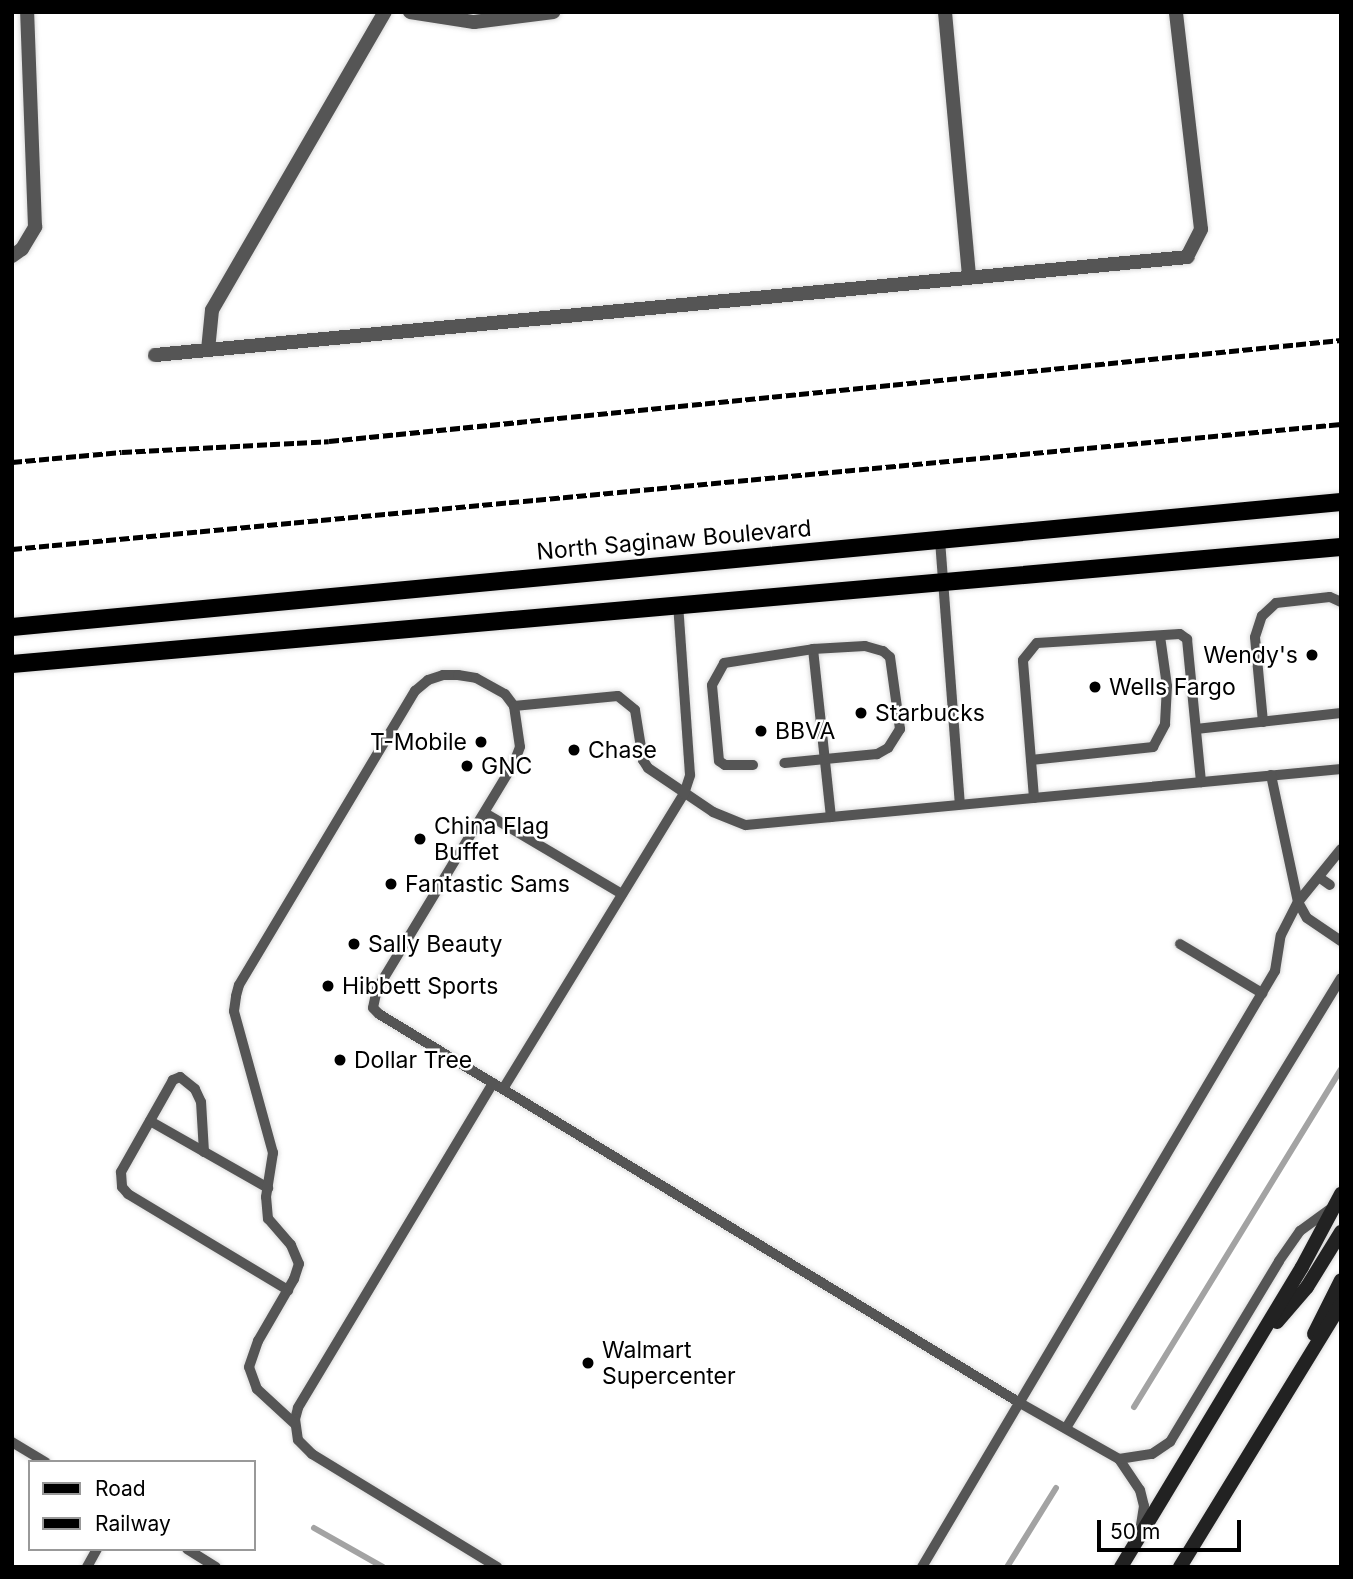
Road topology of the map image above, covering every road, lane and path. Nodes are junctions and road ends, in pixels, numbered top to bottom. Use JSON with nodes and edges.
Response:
{"nodes":[{"id":1,"x":27,"y":12,"type":"edge"},
{"id":2,"x":385,"y":12,"type":"edge"},
{"id":3,"x":410,"y":12,"type":"edge"},
{"id":4,"x":553,"y":12,"type":"edge"},
{"id":5,"x":944,"y":12,"type":"edge"},
{"id":6,"x":1176,"y":12,"type":"edge"},
{"id":7,"x":12,"y":256,"type":"edge"},
{"id":8,"x":970,"y":277,"type":"junction"},
{"id":9,"x":208,"y":350,"type":"junction"},
{"id":10,"x":155,"y":355,"type":"dead end"},
{"id":11,"x":1341,"y":502,"type":"edge"},
{"id":12,"x":940,"y":540,"type":"junction"},
{"id":13,"x":1341,"y":547,"type":"edge"},
{"id":14,"x":943,"y":582,"type":"junction"},
{"id":15,"x":1341,"y":602,"type":"edge"},
{"id":16,"x":678,"y":603,"type":"junction"},
{"id":17,"x":12,"y":628,"type":"edge"},
{"id":18,"x":1160,"y":635,"type":"junction"},
{"id":19,"x":813,"y":649,"type":"junction"},
{"id":20,"x":12,"y":664,"type":"edge"},
{"id":21,"x":514,"y":705,"type":"junction"},
{"id":22,"x":1341,"y":713,"type":"edge"},
{"id":23,"x":1263,"y":722,"type":"junction"},
{"id":24,"x":1196,"y":729,"type":"junction"},
{"id":25,"x":1031,"y":760,"type":"junction"},
{"id":26,"x":823,"y":761,"type":"junction"},
{"id":27,"x":784,"y":763,"type":"dead end"},
{"id":28,"x":753,"y":765,"type":"dead end"},
{"id":29,"x":1341,"y":769,"type":"edge"},
{"id":30,"x":1271,"y":775,"type":"junction"},
{"id":31,"x":1200,"y":782,"type":"junction"},
{"id":32,"x":684,"y":794,"type":"junction"},
{"id":33,"x":1034,"y":798,"type":"junction"},
{"id":34,"x":960,"y":804,"type":"junction"},
{"id":35,"x":485,"y":813,"type":"junction"},
{"id":36,"x":831,"y":817,"type":"junction"},
{"id":37,"x":1339,"y":854,"type":"edge"},
{"id":38,"x":1320,"y":878,"type":"junction"},
{"id":39,"x":1330,"y":885,"type":"dead end"},
{"id":40,"x":622,"y":894,"type":"junction"},
{"id":41,"x":1298,"y":902,"type":"junction"},
{"id":42,"x":1341,"y":941,"type":"edge"},
{"id":43,"x":1180,"y":944,"type":"dead end"},
{"id":44,"x":1341,"y":978,"type":"edge"},
{"id":45,"x":1262,"y":993,"type":"junction"},
{"id":46,"x":493,"y":1083,"type":"junction"},
{"id":47,"x":503,"y":1089,"type":"junction"},
{"id":48,"x":150,"y":1121,"type":"junction"},
{"id":49,"x":204,"y":1152,"type":"junction"},
{"id":50,"x":268,"y":1188,"type":"junction"},
{"id":51,"x":1341,"y":1194,"type":"edge"},
{"id":52,"x":1333,"y":1207,"type":"junction"},
{"id":53,"x":1341,"y":1232,"type":"edge"},
{"id":54,"x":1341,"y":1280,"type":"edge"},
{"id":55,"x":288,"y":1290,"type":"junction"},
{"id":56,"x":1341,"y":1304,"type":"edge"},
{"id":57,"x":1249,"y":1355,"type":"junction"},
{"id":58,"x":1294,"y":1380,"type":"junction"},
{"id":59,"x":1020,"y":1403,"type":"junction"},
{"id":60,"x":295,"y":1424,"type":"junction"},
{"id":61,"x":1066,"y":1428,"type":"junction"},
{"id":62,"x":12,"y":1442,"type":"edge"},
{"id":63,"x":1119,"y":1458,"type":"junction"},
{"id":64,"x":42,"y":1460,"type":"edge"},
{"id":65,"x":1139,"y":1538,"type":"junction"},
{"id":66,"x":96,"y":1551,"type":"edge"},
{"id":67,"x":190,"y":1551,"type":"edge"},
{"id":68,"x":87,"y":1567,"type":"edge"},
{"id":69,"x":216,"y":1567,"type":"edge"},
{"id":70,"x":497,"y":1567,"type":"edge"},
{"id":71,"x":922,"y":1567,"type":"edge"},
{"id":72,"x":1122,"y":1567,"type":"edge"},
{"id":73,"x":1180,"y":1567,"type":"edge"}],
"edges":[{"from":1,"to":7,"type":"street"},
{"from":2,"to":9,"type":"street"},
{"from":3,"to":4,"type":"street"},
{"from":5,"to":8,"type":"street"},
{"from":6,"to":8,"type":"street"},
{"from":8,"to":9,"type":"street"},
{"from":9,"to":10,"type":"street"},
{"from":11,"to":12,"type":"main road","name":"North Saginaw Boulevard"},
{"from":12,"to":14,"type":"lane"},
{"from":12,"to":17,"type":"main road","name":"North Saginaw Boulevard"},
{"from":13,"to":14,"type":"main road"},
{"from":14,"to":16,"type":"main road"},
{"from":14,"to":34,"type":"lane"},
{"from":15,"to":23,"type":"lane"},
{"from":16,"to":20,"type":"main road"},
{"from":16,"to":32,"type":"lane"},
{"from":18,"to":24,"type":"lane"},
{"from":18,"to":25,"type":"lane"},
{"from":18,"to":25,"type":"lane"},
{"from":19,"to":26,"type":"lane"},
{"from":19,"to":26,"type":"lane"},
{"from":19,"to":28,"type":"lane"},
{"from":21,"to":32,"type":"lane"},
{"from":21,"to":35,"type":"lane"},
{"from":21,"to":50,"type":"lane"},
{"from":22,"to":23,"type":"lane"},
{"from":23,"to":24,"type":"lane"},
{"from":24,"to":31,"type":"lane"},
{"from":25,"to":33,"type":"lane"},
{"from":26,"to":27,"type":"lane"},
{"from":26,"to":36,"type":"lane"},
{"from":29,"to":30,"type":"lane"},
{"from":30,"to":31,"type":"lane"},
{"from":30,"to":41,"type":"lane"},
{"from":31,"to":33,"type":"lane"},
{"from":32,"to":36,"type":"lane"},
{"from":32,"to":40,"type":"lane"},
{"from":33,"to":34,"type":"lane"},
{"from":34,"to":36,"type":"lane"},
{"from":35,"to":40,"type":"lane"},
{"from":35,"to":46,"type":"lane"},
{"from":37,"to":38,"type":"lane"},
{"from":38,"to":39,"type":"lane"},
{"from":38,"to":41,"type":"lane"},
{"from":40,"to":47,"type":"lane"},
{"from":41,"to":42,"type":"lane"},
{"from":41,"to":45,"type":"lane"},
{"from":43,"to":45,"type":"lane"},
{"from":44,"to":61,"type":"lane"},
{"from":45,"to":59,"type":"lane"},
{"from":46,"to":47,"type":"lane"},
{"from":46,"to":60,"type":"lane"},
{"from":47,"to":59,"type":"lane"},
{"from":48,"to":49,"type":"lane"},
{"from":48,"to":49,"type":"lane"},
{"from":48,"to":55,"type":"lane"},
{"from":49,"to":50,"type":"lane"},
{"from":50,"to":55,"type":"lane"},
{"from":51,"to":52,"type":"main road"},
{"from":52,"to":57,"type":"main road"},
{"from":52,"to":63,"type":"lane"},
{"from":53,"to":57,"type":"main road"},
{"from":54,"to":58,"type":"main road"},
{"from":55,"to":60,"type":"lane"},
{"from":56,"to":58,"type":"main road"},
{"from":57,"to":65,"type":"main road"},
{"from":58,"to":73,"type":"main road"},
{"from":59,"to":61,"type":"lane"},
{"from":59,"to":71,"type":"lane"},
{"from":60,"to":70,"type":"lane"},
{"from":61,"to":63,"type":"lane"},
{"from":62,"to":64,"type":"lane"},
{"from":63,"to":65,"type":"lane"},
{"from":65,"to":72,"type":"main road"},
{"from":66,"to":68,"type":"lane"},
{"from":67,"to":69,"type":"lane"}]}
